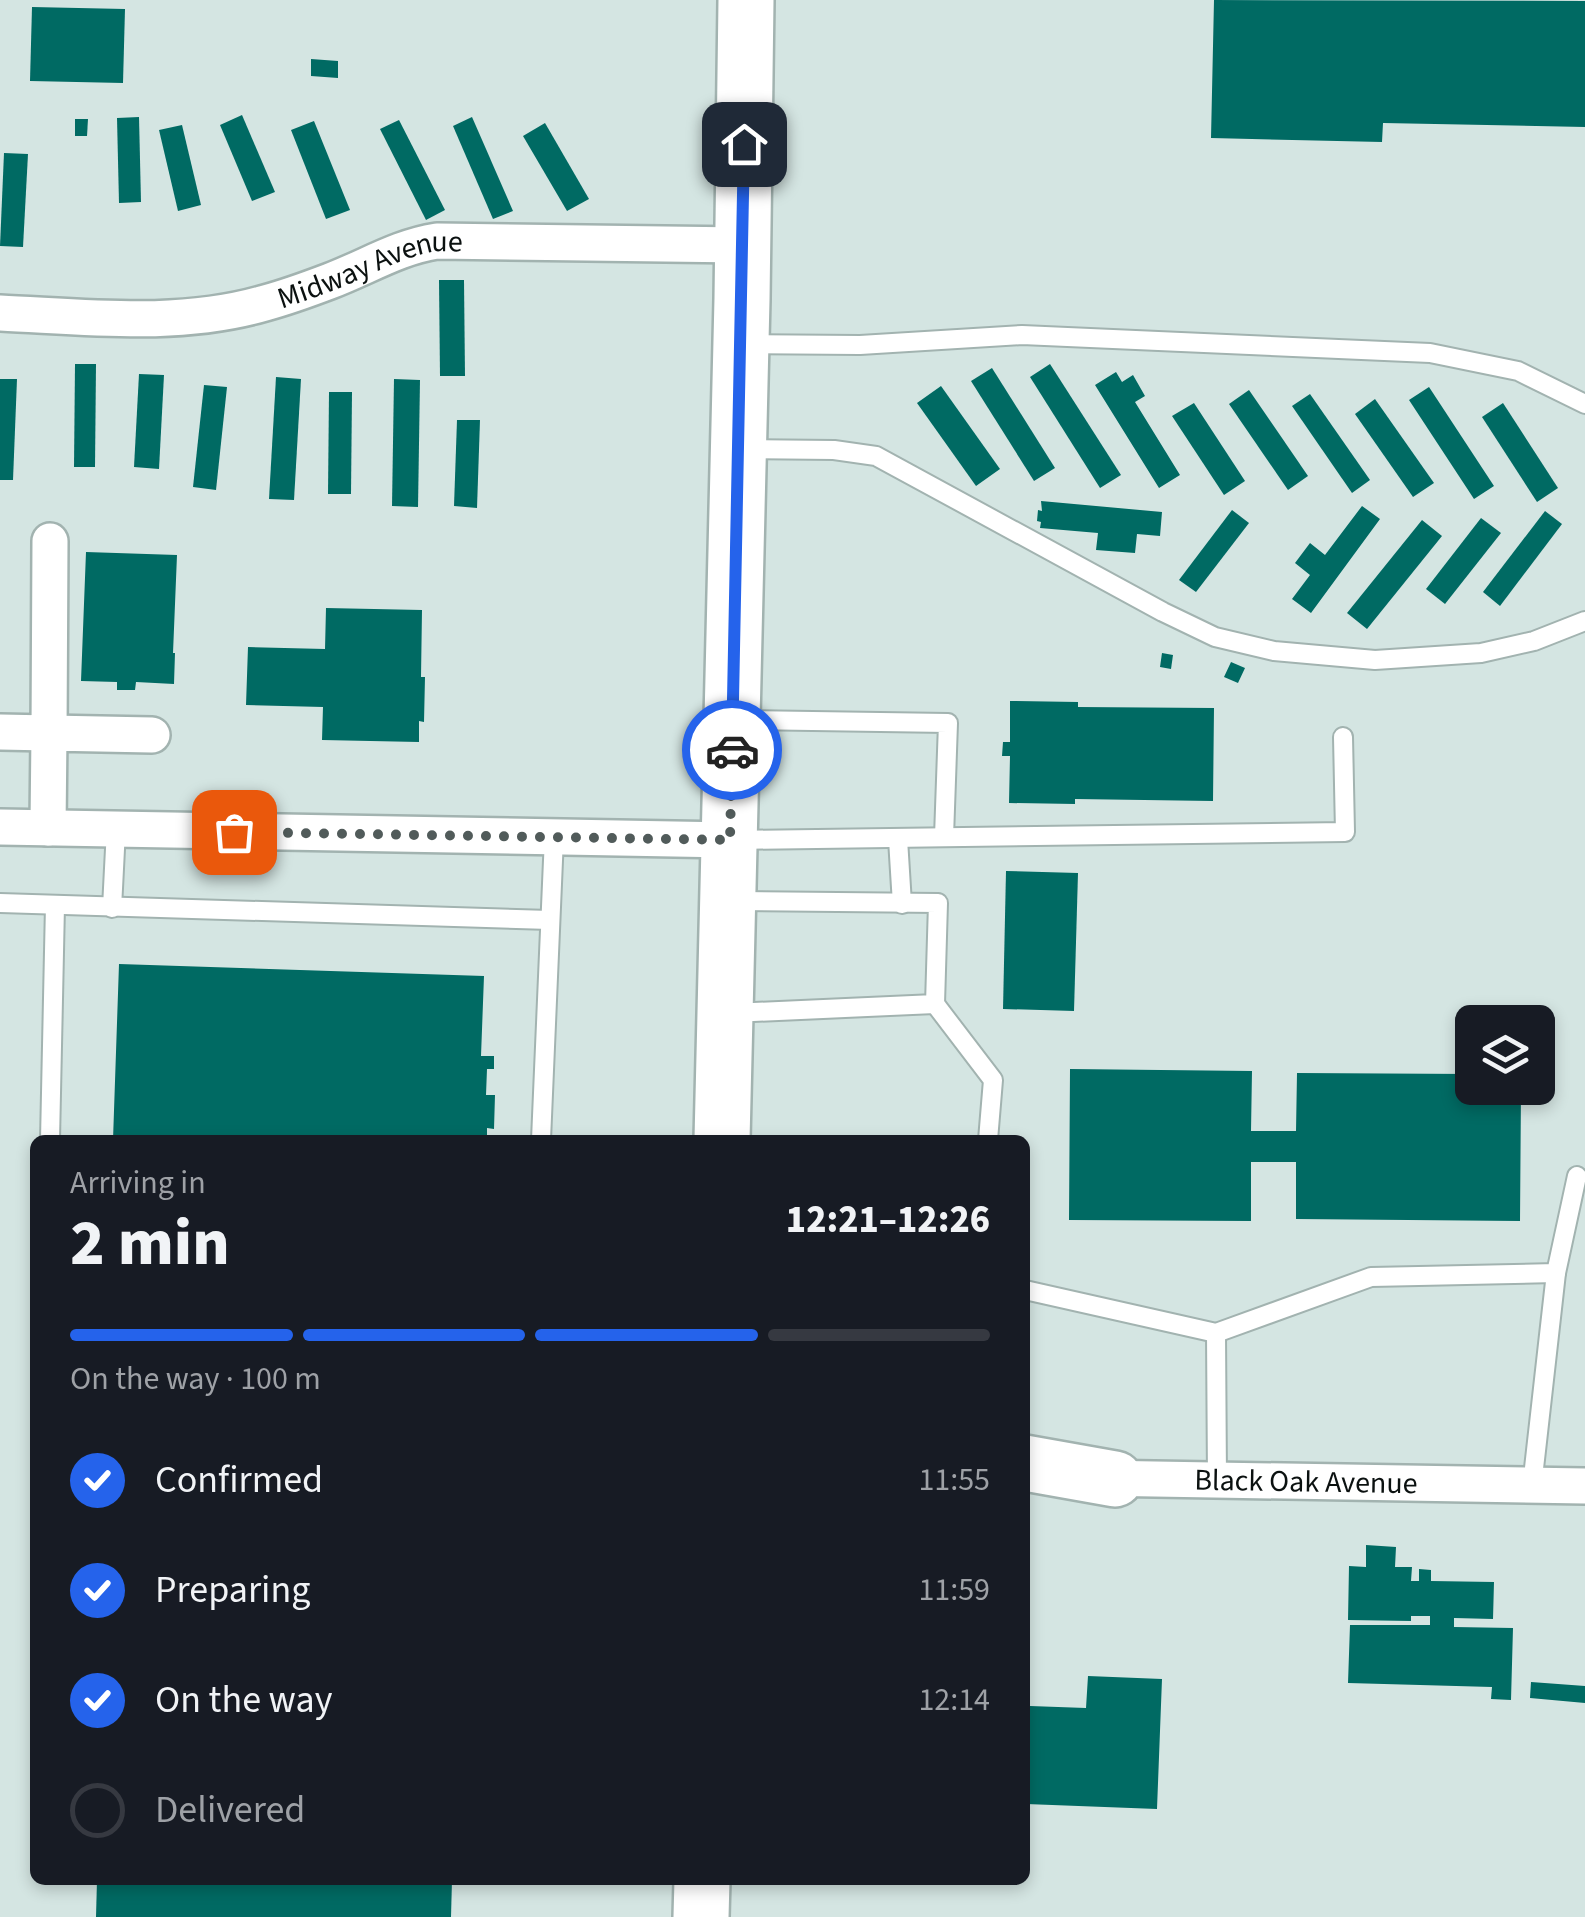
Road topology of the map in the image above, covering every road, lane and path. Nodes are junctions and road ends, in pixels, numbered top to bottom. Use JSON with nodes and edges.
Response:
{"nodes":[{"id":1,"x":746,"y":0,"type":"edge"},
{"id":2,"x":743,"y":245,"type":"junction"},
{"id":3,"x":0,"y":313,"type":"edge"},
{"id":4,"x":740,"y":344,"type":"junction"},
{"id":5,"x":1585,"y":404,"type":"edge"},
{"id":6,"x":738,"y":448,"type":"junction"},
{"id":7,"x":50,"y":541,"type":"dead end"},
{"id":8,"x":1585,"y":621,"type":"edge"},
{"id":9,"x":733,"y":720,"type":"junction"},
{"id":10,"x":0,"y":732,"type":"edge"},
{"id":11,"x":49,"y":733,"type":"junction"},
{"id":12,"x":152,"y":735,"type":"dead end"},
{"id":13,"x":1342,"y":737,"type":"dead end"},
{"id":14,"x":0,"y":828,"type":"edge"},
{"id":15,"x":48,"y":828,"type":"junction"},
{"id":16,"x":116,"y":829,"type":"junction"},
{"id":17,"x":554,"y":837,"type":"junction"},
{"id":18,"x":944,"y":837,"type":"junction"},
{"id":19,"x":730,"y":840,"type":"junction"},
{"id":20,"x":898,"y":840,"type":"junction"},
{"id":21,"x":728,"y":901,"type":"junction"},
{"id":22,"x":0,"y":903,"type":"edge"},
{"id":23,"x":902,"y":904,"type":"junction"},
{"id":24,"x":55,"y":905,"type":"junction"},
{"id":25,"x":112,"y":908,"type":"junction"},
{"id":26,"x":550,"y":920,"type":"junction"},
{"id":27,"x":935,"y":1004,"type":"junction"},
{"id":28,"x":726,"y":1014,"type":"junction"},
{"id":29,"x":50,"y":1135,"type":"edge"},
{"id":30,"x":541,"y":1135,"type":"edge"},
{"id":31,"x":722,"y":1135,"type":"edge"},
{"id":32,"x":988,"y":1135,"type":"edge"},
{"id":33,"x":1577,"y":1176,"type":"dead end"},
{"id":34,"x":1556,"y":1274,"type":"junction"},
{"id":35,"x":1030,"y":1291,"type":"edge"},
{"id":36,"x":1216,"y":1333,"type":"junction"},
{"id":37,"x":1030,"y":1464,"type":"edge"},
{"id":38,"x":1030,"y":1478,"type":"edge"},
{"id":39,"x":1115,"y":1479,"type":"junction"},
{"id":40,"x":1217,"y":1480,"type":"junction"},
{"id":41,"x":1532,"y":1486,"type":"junction"},
{"id":42,"x":1585,"y":1486,"type":"edge"},
{"id":43,"x":702,"y":1885,"type":"edge"},
{"id":44,"x":701,"y":1917,"type":"edge"}],
"edges":[{"from":1,"to":2,"type":"highway"},
{"from":2,"to":3,"type":"street","name":"Midway Avenue"},
{"from":2,"to":4,"type":"highway"},
{"from":4,"to":5,"type":"lane"},
{"from":4,"to":6,"type":"highway"},
{"from":6,"to":8,"type":"lane"},
{"from":6,"to":9,"type":"highway"},
{"from":7,"to":11,"type":"street"},
{"from":9,"to":18,"type":"lane"},
{"from":9,"to":19,"type":"highway"},
{"from":10,"to":11,"type":"street"},
{"from":11,"to":12,"type":"street"},
{"from":11,"to":15,"type":"street"},
{"from":13,"to":18,"type":"lane"},
{"from":14,"to":15,"type":"street"},
{"from":15,"to":16,"type":"street"},
{"from":16,"to":17,"type":"street"},
{"from":16,"to":25,"type":"lane"},
{"from":17,"to":19,"type":"street"},
{"from":17,"to":26,"type":"lane"},
{"from":18,"to":20,"type":"lane"},
{"from":19,"to":20,"type":"lane"},
{"from":19,"to":21,"type":"highway"},
{"from":20,"to":23,"type":"lane"},
{"from":21,"to":23,"type":"lane"},
{"from":21,"to":28,"type":"highway"},
{"from":22,"to":24,"type":"lane"},
{"from":23,"to":27,"type":"lane"},
{"from":24,"to":25,"type":"lane"},
{"from":24,"to":29,"type":"lane"},
{"from":25,"to":26,"type":"lane"},
{"from":26,"to":30,"type":"lane"},
{"from":27,"to":28,"type":"lane"},
{"from":27,"to":32,"type":"lane"},
{"from":28,"to":31,"type":"highway"},
{"from":33,"to":34,"type":"lane"},
{"from":34,"to":36,"type":"lane"},
{"from":34,"to":41,"type":"lane"},
{"from":35,"to":36,"type":"lane"},
{"from":36,"to":40,"type":"lane"},
{"from":37,"to":39,"type":"highway"},
{"from":38,"to":39,"type":"street","name":"Black Oak Avenue"},
{"from":39,"to":40,"type":"street","name":"Black Oak Avenue"},
{"from":40,"to":41,"type":"street","name":"Black Oak Avenue"},
{"from":41,"to":42,"type":"street","name":"Black Oak Avenue"},
{"from":43,"to":44,"type":"highway"}]}
